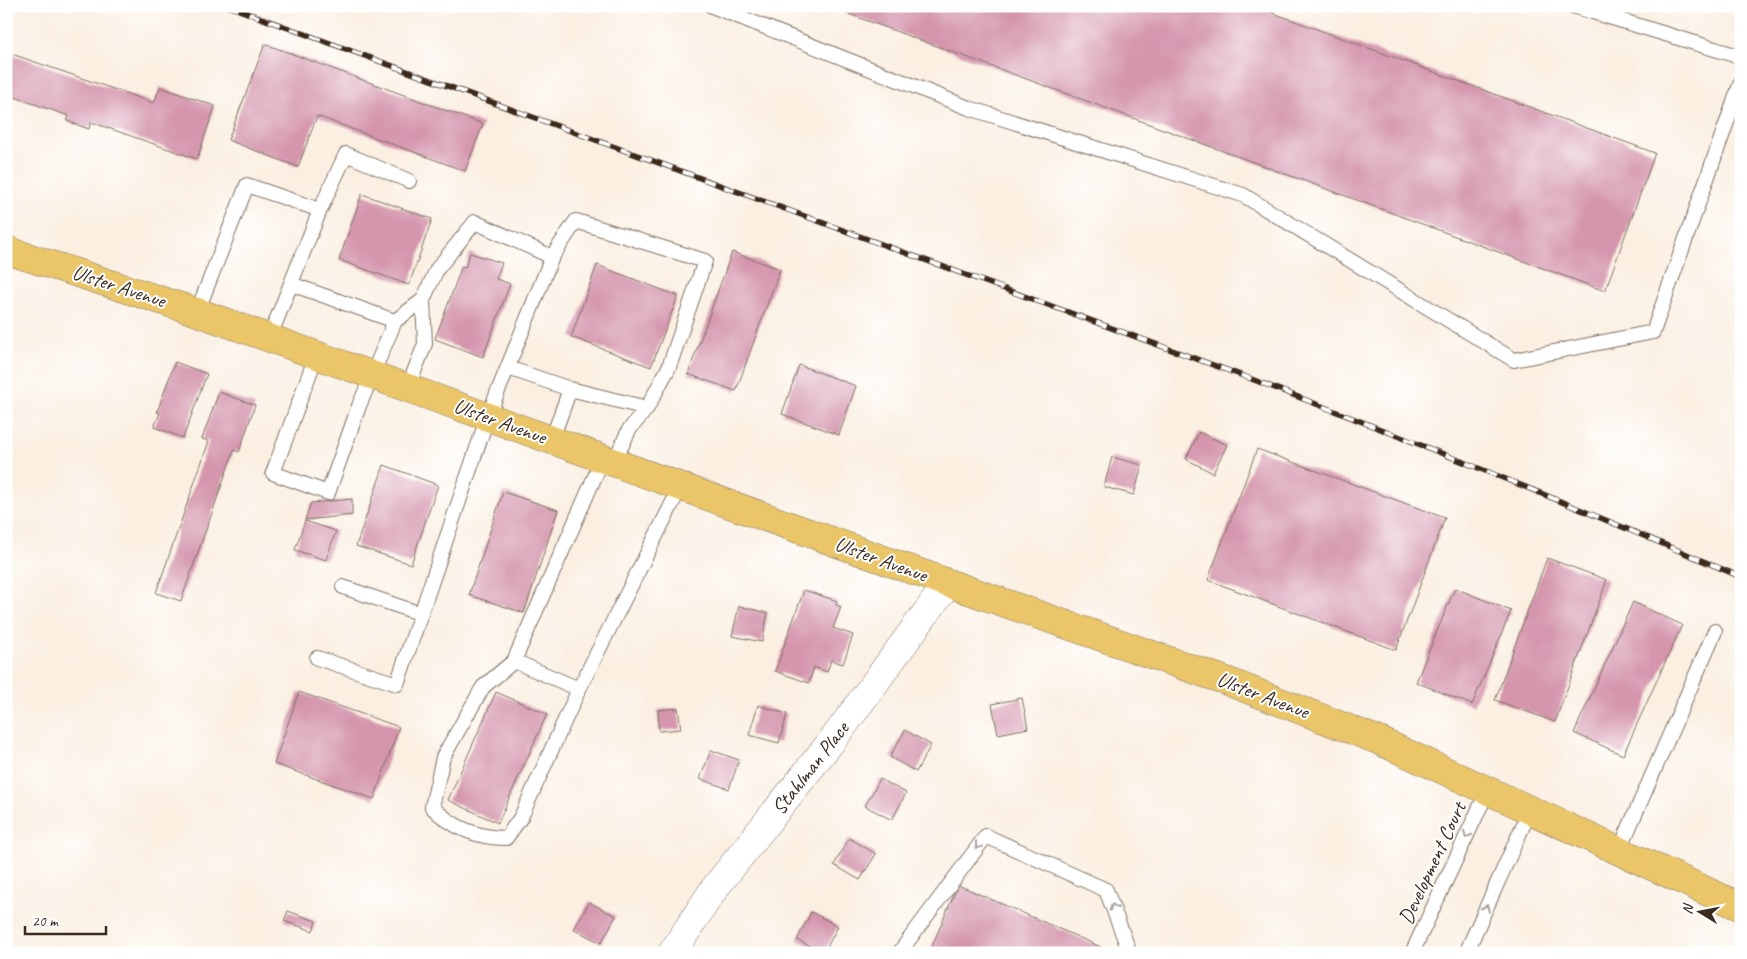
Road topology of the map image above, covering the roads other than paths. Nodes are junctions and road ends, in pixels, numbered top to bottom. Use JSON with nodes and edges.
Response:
{"nodes":[{"id":1,"x":712,"y":6,"type":"edge"},
{"id":2,"x":1573,"y":6,"type":"edge"},
{"id":3,"x":1741,"y":57,"type":"edge"},
{"id":4,"x":1741,"y":82,"type":"edge"},
{"id":5,"x":409,"y":181,"type":"dead end"},
{"id":6,"x":320,"y":210,"type":"junction"},
{"id":7,"x":6,"y":250,"type":"edge"},
{"id":8,"x":552,"y":257,"type":"junction"},
{"id":9,"x":291,"y":284,"type":"junction"},
{"id":10,"x":424,"y":300,"type":"junction"},
{"id":11,"x":197,"y":312,"type":"junction"},
{"id":12,"x":395,"y":320,"type":"junction"},
{"id":13,"x":269,"y":339,"type":"junction"},
{"id":14,"x":316,"y":356,"type":"junction"},
{"id":15,"x":508,"y":368,"type":"junction"},
{"id":16,"x":372,"y":374,"type":"junction"},
{"id":17,"x":408,"y":387,"type":"junction"},
{"id":18,"x":570,"y":389,"type":"junction"},
{"id":19,"x":647,"y":408,"type":"junction"},
{"id":20,"x":488,"y":416,"type":"junction"},
{"id":21,"x":552,"y":439,"type":"junction"},
{"id":22,"x":608,"y":460,"type":"junction"},
{"id":23,"x":681,"y":486,"type":"junction"},
{"id":24,"x":948,"y":583,"type":"junction"},
{"id":25,"x":343,"y":587,"type":"dead end"},
{"id":26,"x":421,"y":614,"type":"junction"},
{"id":27,"x":1715,"y":631,"type":"dead end"},
{"id":28,"x":317,"y":658,"type":"dead end"},
{"id":29,"x":514,"y":661,"type":"junction"},
{"id":30,"x":579,"y":689,"type":"junction"},
{"id":31,"x":1488,"y":790,"type":"junction"},
{"id":32,"x":1530,"y":810,"type":"junction"},
{"id":33,"x":1619,"y":851,"type":"junction"},
{"id":34,"x":1741,"y":907,"type":"edge"},
{"id":35,"x":672,"y":953,"type":"edge"},
{"id":36,"x":899,"y":953,"type":"edge"},
{"id":37,"x":1130,"y":953,"type":"edge"},
{"id":38,"x":1412,"y":953,"type":"edge"},
{"id":39,"x":1466,"y":953,"type":"edge"}],
"edges":[{"from":1,"to":4,"type":"lane"},
{"from":2,"to":3,"type":"lane"},
{"from":5,"to":6,"type":"lane"},
{"from":6,"to":9,"type":"lane"},
{"from":6,"to":11,"type":"lane"},
{"from":7,"to":11,"type":"main road","name":"Ulster Avenue"},
{"from":8,"to":10,"type":"lane"},
{"from":8,"to":15,"type":"lane"},
{"from":8,"to":19,"type":"lane"},
{"from":9,"to":12,"type":"lane"},
{"from":9,"to":13,"type":"lane"},
{"from":10,"to":12,"type":"lane"},
{"from":10,"to":17,"type":"lane"},
{"from":11,"to":13,"type":"main road","name":"Ulster Avenue"},
{"from":12,"to":16,"type":"lane"},
{"from":13,"to":14,"type":"main road","name":"Ulster Avenue"},
{"from":14,"to":16,"type":"main road","name":"Ulster Avenue"},
{"from":14,"to":16,"type":"lane"},
{"from":15,"to":18,"type":"lane"},
{"from":15,"to":20,"type":"lane"},
{"from":16,"to":17,"type":"main road","name":"Ulster Avenue"},
{"from":17,"to":20,"type":"main road","name":"Ulster Avenue"},
{"from":18,"to":19,"type":"lane"},
{"from":18,"to":21,"type":"lane"},
{"from":19,"to":22,"type":"lane"},
{"from":20,"to":21,"type":"main road","name":"Ulster Avenue"},
{"from":20,"to":26,"type":"lane"},
{"from":21,"to":22,"type":"main road","name":"Ulster Avenue"},
{"from":22,"to":23,"type":"main road","name":"Ulster Avenue"},
{"from":22,"to":29,"type":"lane"},
{"from":23,"to":24,"type":"main road","name":"Ulster Avenue"},
{"from":23,"to":30,"type":"lane"},
{"from":24,"to":31,"type":"main road","name":"Ulster Avenue"},
{"from":24,"to":35,"type":"street","name":"Stahlman Place"},
{"from":25,"to":26,"type":"lane"},
{"from":26,"to":28,"type":"lane"},
{"from":27,"to":33,"type":"lane"},
{"from":29,"to":30,"type":"lane"},
{"from":29,"to":30,"type":"lane"},
{"from":31,"to":32,"type":"main road","name":"Ulster Avenue"},
{"from":31,"to":38,"type":"lane","name":"Development Court","one_way":true},
{"from":32,"to":33,"type":"main road","name":"Ulster Avenue"},
{"from":39,"to":32,"type":"lane","one_way":true},
{"from":33,"to":34,"type":"main road","name":"Ulster Avenue"},
{"from":37,"to":36,"type":"lane","one_way":true}]}
